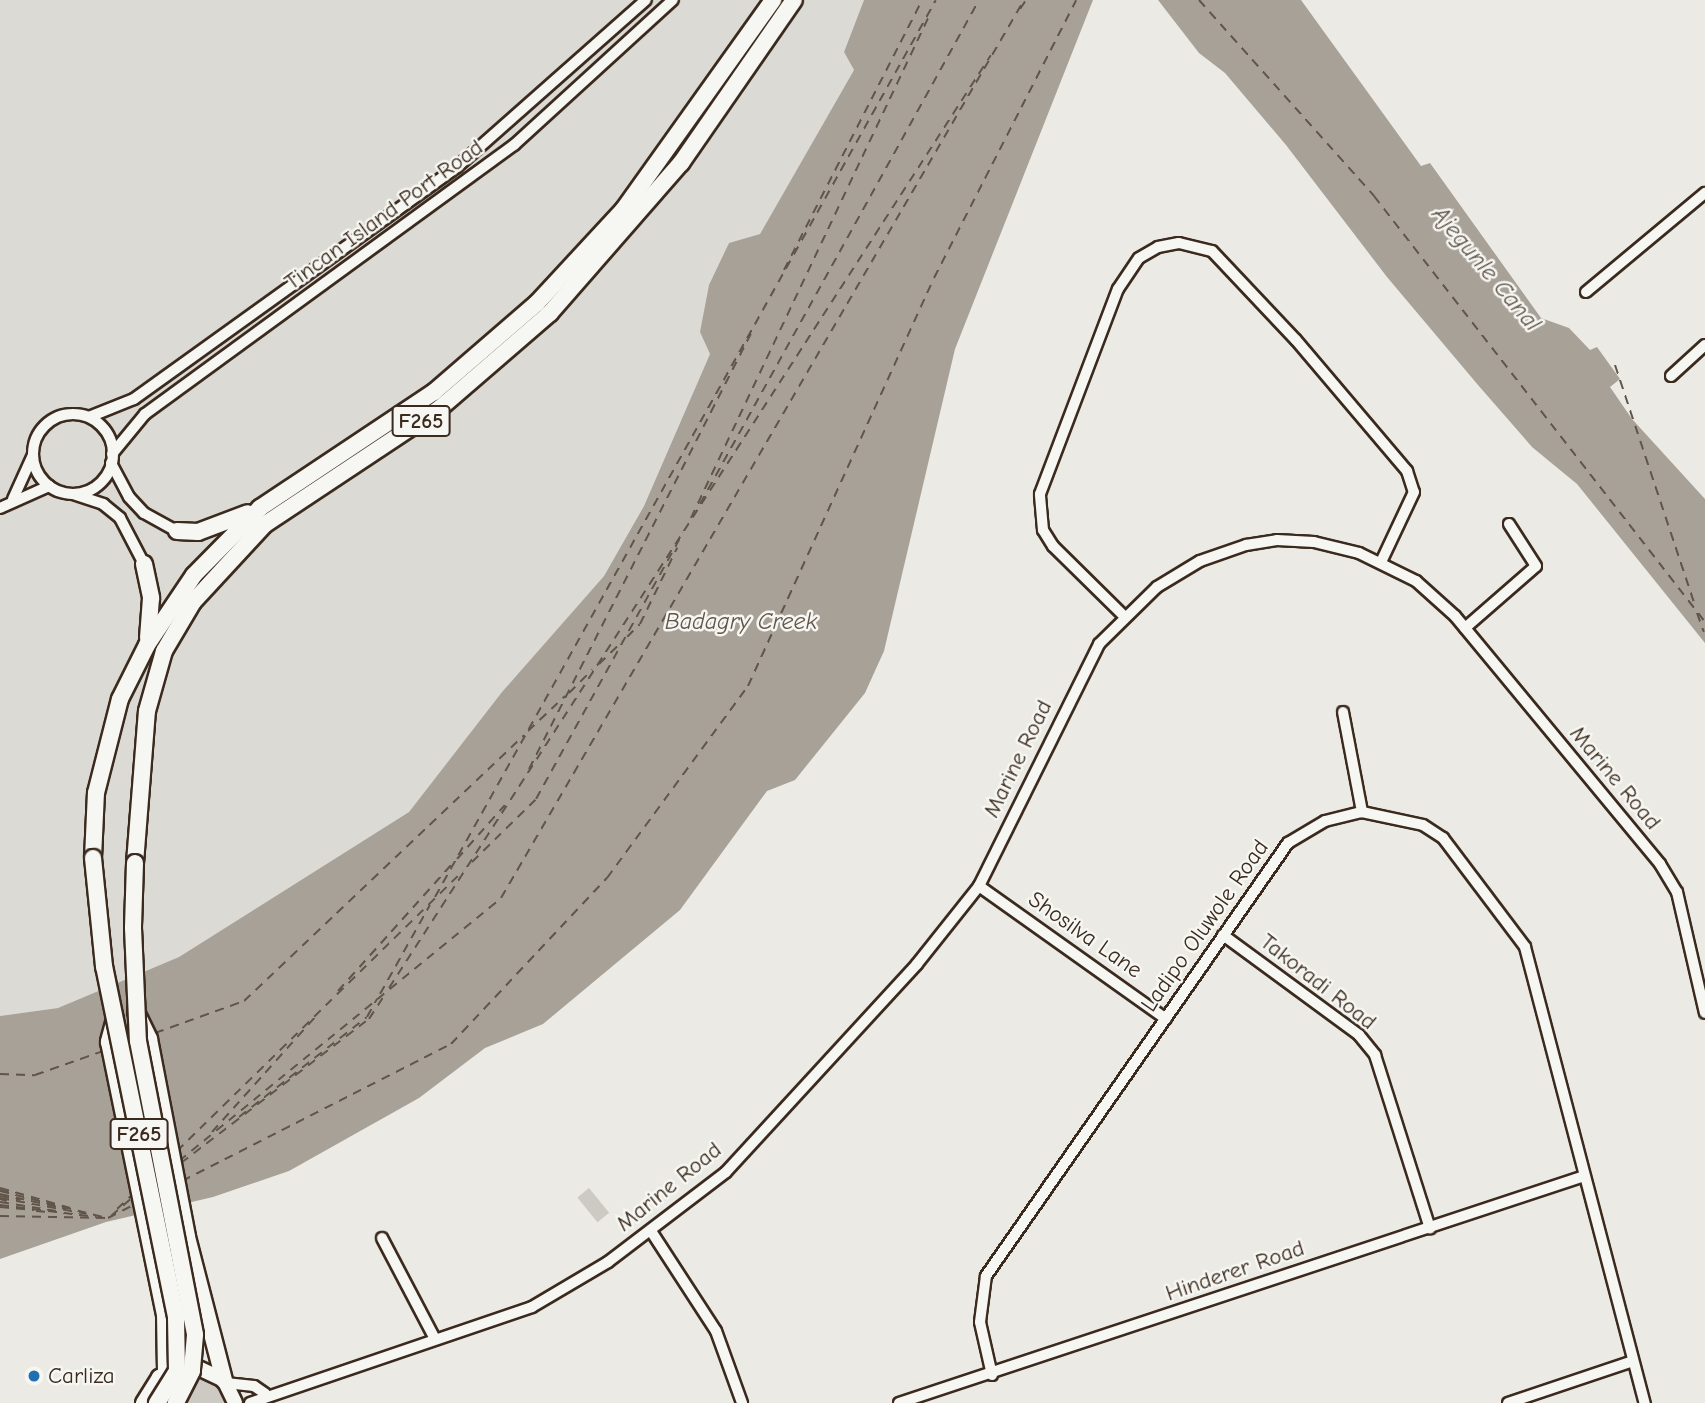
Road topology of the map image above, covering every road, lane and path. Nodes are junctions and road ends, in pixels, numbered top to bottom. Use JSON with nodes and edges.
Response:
{"nodes":[{"id":1,"x":646,"y":0,"type":"edge"},
{"id":2,"x":673,"y":0,"type":"edge"},
{"id":3,"x":773,"y":0,"type":"edge"},
{"id":4,"x":794,"y":0,"type":"edge"},
{"id":5,"x":1705,"y":193,"type":"edge"},
{"id":6,"x":1586,"y":292,"type":"dead end"},
{"id":7,"x":1705,"y":345,"type":"edge"},
{"id":8,"x":1671,"y":376,"type":"dead end"},
{"id":9,"x":89,"y":417,"type":"junction"},
{"id":10,"x":33,"y":455,"type":"junction"},
{"id":11,"x":112,"y":458,"type":"junction"},
{"id":12,"x":49,"y":486,"type":"junction"},
{"id":13,"x":70,"y":493,"type":"junction"},
{"id":14,"x":13,"y":499,"type":"junction"},
{"id":15,"x":0,"y":508,"type":"edge"},
{"id":16,"x":260,"y":508,"type":"junction"},
{"id":17,"x":1509,"y":524,"type":"dead end"},
{"id":18,"x":177,"y":531,"type":"joint"},
{"id":19,"x":1381,"y":562,"type":"junction"},
{"id":20,"x":144,"y":564,"type":"joint"},
{"id":21,"x":1125,"y":617,"type":"junction"},
{"id":22,"x":1465,"y":628,"type":"junction"},
{"id":23,"x":147,"y":645,"type":"junction"},
{"id":24,"x":1343,"y":712,"type":"dead end"},
{"id":25,"x":1362,"y":812,"type":"junction"},
{"id":26,"x":979,"y":886,"type":"junction"},
{"id":27,"x":1223,"y":935,"type":"junction"},
{"id":28,"x":136,"y":1012,"type":"junction"},
{"id":29,"x":1705,"y":1013,"type":"edge"},
{"id":30,"x":115,"y":1019,"type":"junction"},
{"id":31,"x":1166,"y":1019,"type":"junction"},
{"id":32,"x":1584,"y":1176,"type":"junction"},
{"id":33,"x":1430,"y":1228,"type":"junction"},
{"id":34,"x":651,"y":1231,"type":"junction"},
{"id":35,"x":382,"y":1238,"type":"dead end"},
{"id":36,"x":435,"y":1339,"type":"junction"},
{"id":37,"x":1633,"y":1361,"type":"junction"},
{"id":38,"x":166,"y":1371,"type":"junction"},
{"id":39,"x":992,"y":1375,"type":"junction"},
{"id":40,"x":225,"y":1382,"type":"junction"},
{"id":41,"x":266,"y":1394,"type":"junction"},
{"id":42,"x":144,"y":1402,"type":"edge"},
{"id":43,"x":176,"y":1403,"type":"edge"},
{"id":44,"x":235,"y":1403,"type":"edge"},
{"id":45,"x":250,"y":1403,"type":"edge"},
{"id":46,"x":741,"y":1403,"type":"edge"},
{"id":47,"x":899,"y":1403,"type":"edge"},
{"id":48,"x":1508,"y":1403,"type":"edge"},
{"id":49,"x":1645,"y":1403,"type":"edge"}],
"edges":[{"from":1,"to":9,"type":"street","name":"Tincan Island Port Road"},
{"from":2,"to":11,"type":"street","name":"Tincan Island Port Road"},
{"from":3,"to":16,"type":"highway","number":"F265"},
{"from":4,"to":28,"type":"highway","number":"F265","bridge":true},
{"from":5,"to":6,"type":"street"},
{"from":7,"to":8,"type":"street"},
{"from":9,"to":10,"type":"street"},
{"from":9,"to":11,"type":"street"},
{"from":10,"to":12,"type":"street"},
{"from":10,"to":14,"type":"street"},
{"from":11,"to":13,"type":"street"},
{"from":11,"to":18,"type":"street"},
{"from":12,"to":13,"type":"street"},
{"from":12,"to":14,"type":"street"},
{"from":13,"to":20,"type":"street"},
{"from":14,"to":15,"type":"street"},
{"from":16,"to":18,"type":"highway"},
{"from":16,"to":23,"type":"highway","number":"F265"},
{"from":17,"to":22,"type":"street"},
{"from":19,"to":21,"type":"street","name":"Marine Road"},
{"from":19,"to":21,"type":"street"},
{"from":19,"to":22,"type":"street","name":"Marine Road"},
{"from":20,"to":23,"type":"highway"},
{"from":21,"to":26,"type":"street","name":"Marine Road"},
{"from":22,"to":29,"type":"street","name":"Marine Road"},
{"from":23,"to":30,"type":"highway","number":"F265","bridge":true},
{"from":24,"to":25,"type":"street"},
{"from":25,"to":27,"type":"street","name":"Ladipo Oluwole Road"},
{"from":25,"to":32,"type":"street","name":"Ladipo Oluwole Road"},
{"from":26,"to":31,"type":"street","name":"Shosilva Lane"},
{"from":26,"to":34,"type":"street","name":"Marine Road"},
{"from":27,"to":31,"type":"street","name":"Ladipo Oluwole Road"},
{"from":27,"to":33,"type":"street","name":"Takoradi Road"},
{"from":28,"to":40,"type":"highway"},
{"from":28,"to":43,"type":"highway","number":"F265","bridge":true},
{"from":30,"to":38,"type":"highway"},
{"from":30,"to":42,"type":"highway","number":"F265","bridge":true},
{"from":31,"to":39,"type":"street","name":"Ladipo Oluwole Road"},
{"from":32,"to":33,"type":"street","name":"Hinderer Road"},
{"from":32,"to":37,"type":"street","name":"Ladipo Oluwole Road"},
{"from":33,"to":39,"type":"street","name":"Hinderer Road"},
{"from":34,"to":36,"type":"street","name":"Marine Road"},
{"from":34,"to":46,"type":"street"},
{"from":35,"to":36,"type":"street"},
{"from":36,"to":41,"type":"street","name":"Marine Road"},
{"from":37,"to":48,"type":"street"},
{"from":37,"to":49,"type":"street","name":"Ladipo Oluwole Road"},
{"from":38,"to":40,"type":"main road"},
{"from":38,"to":42,"type":"main road"},
{"from":39,"to":47,"type":"street","name":"Hinderer Road"},
{"from":40,"to":41,"type":"street"},
{"from":40,"to":44,"type":"main road"},
{"from":41,"to":45,"type":"street","name":"Marine Road"}]}
